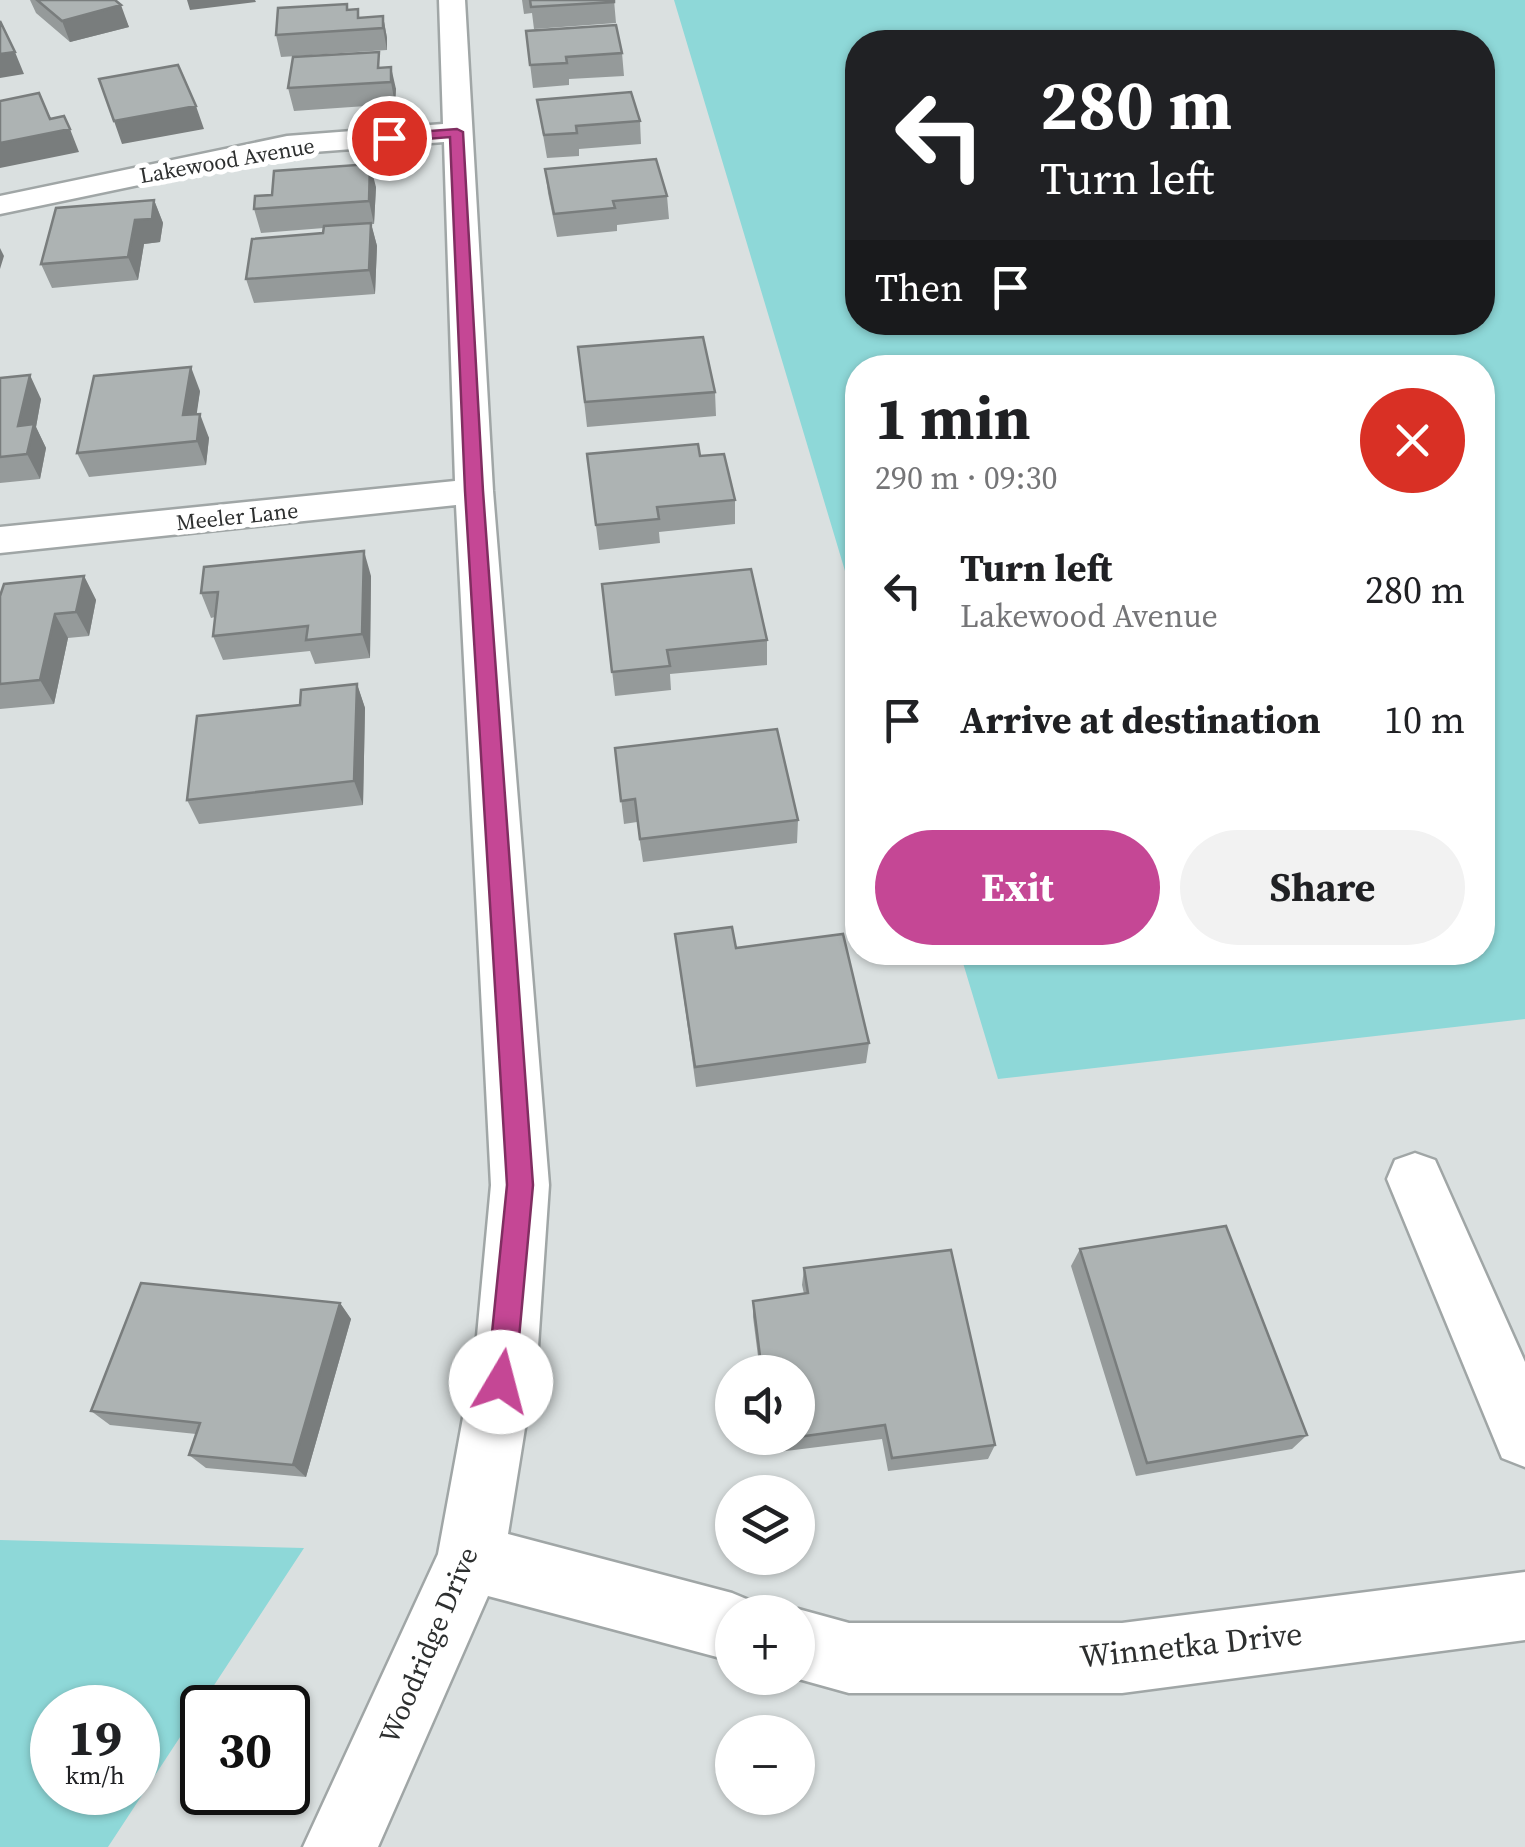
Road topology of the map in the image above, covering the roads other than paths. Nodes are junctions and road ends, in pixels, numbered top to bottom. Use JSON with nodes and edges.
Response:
{"nodes":[{"id":1,"x":452,"y":0,"type":"edge"},
{"id":2,"x":457,"y":132,"type":"junction"},
{"id":3,"x":0,"y":204,"type":"edge"},
{"id":4,"x":474,"y":491,"type":"junction"},
{"id":5,"x":0,"y":540,"type":"edge"},
{"id":6,"x":1414,"y":1179,"type":"dead end"},
{"id":7,"x":1525,"y":1435,"type":"edge"},
{"id":8,"x":470,"y":1558,"type":"junction"},
{"id":9,"x":1525,"y":1606,"type":"edge"},
{"id":10,"x":715,"y":1623,"type":"edge"},
{"id":11,"x":815,"y":1649,"type":"edge"},
{"id":12,"x":340,"y":1847,"type":"edge"}],
"edges":[{"from":1,"to":2,"type":"street","name":"Woodridge Drive"},
{"from":2,"to":3,"type":"street","name":"Lakewood Avenue"},
{"from":2,"to":4,"type":"street","name":"Woodridge Drive"},
{"from":4,"to":5,"type":"street","name":"Meeler Lane"},
{"from":4,"to":8,"type":"street","name":"Woodridge Drive"},
{"from":6,"to":7,"type":"street"},
{"from":8,"to":10,"type":"street"},
{"from":8,"to":12,"type":"street","name":"Woodridge Drive"},
{"from":9,"to":11,"type":"street","name":"Winnetka Drive"}]}
